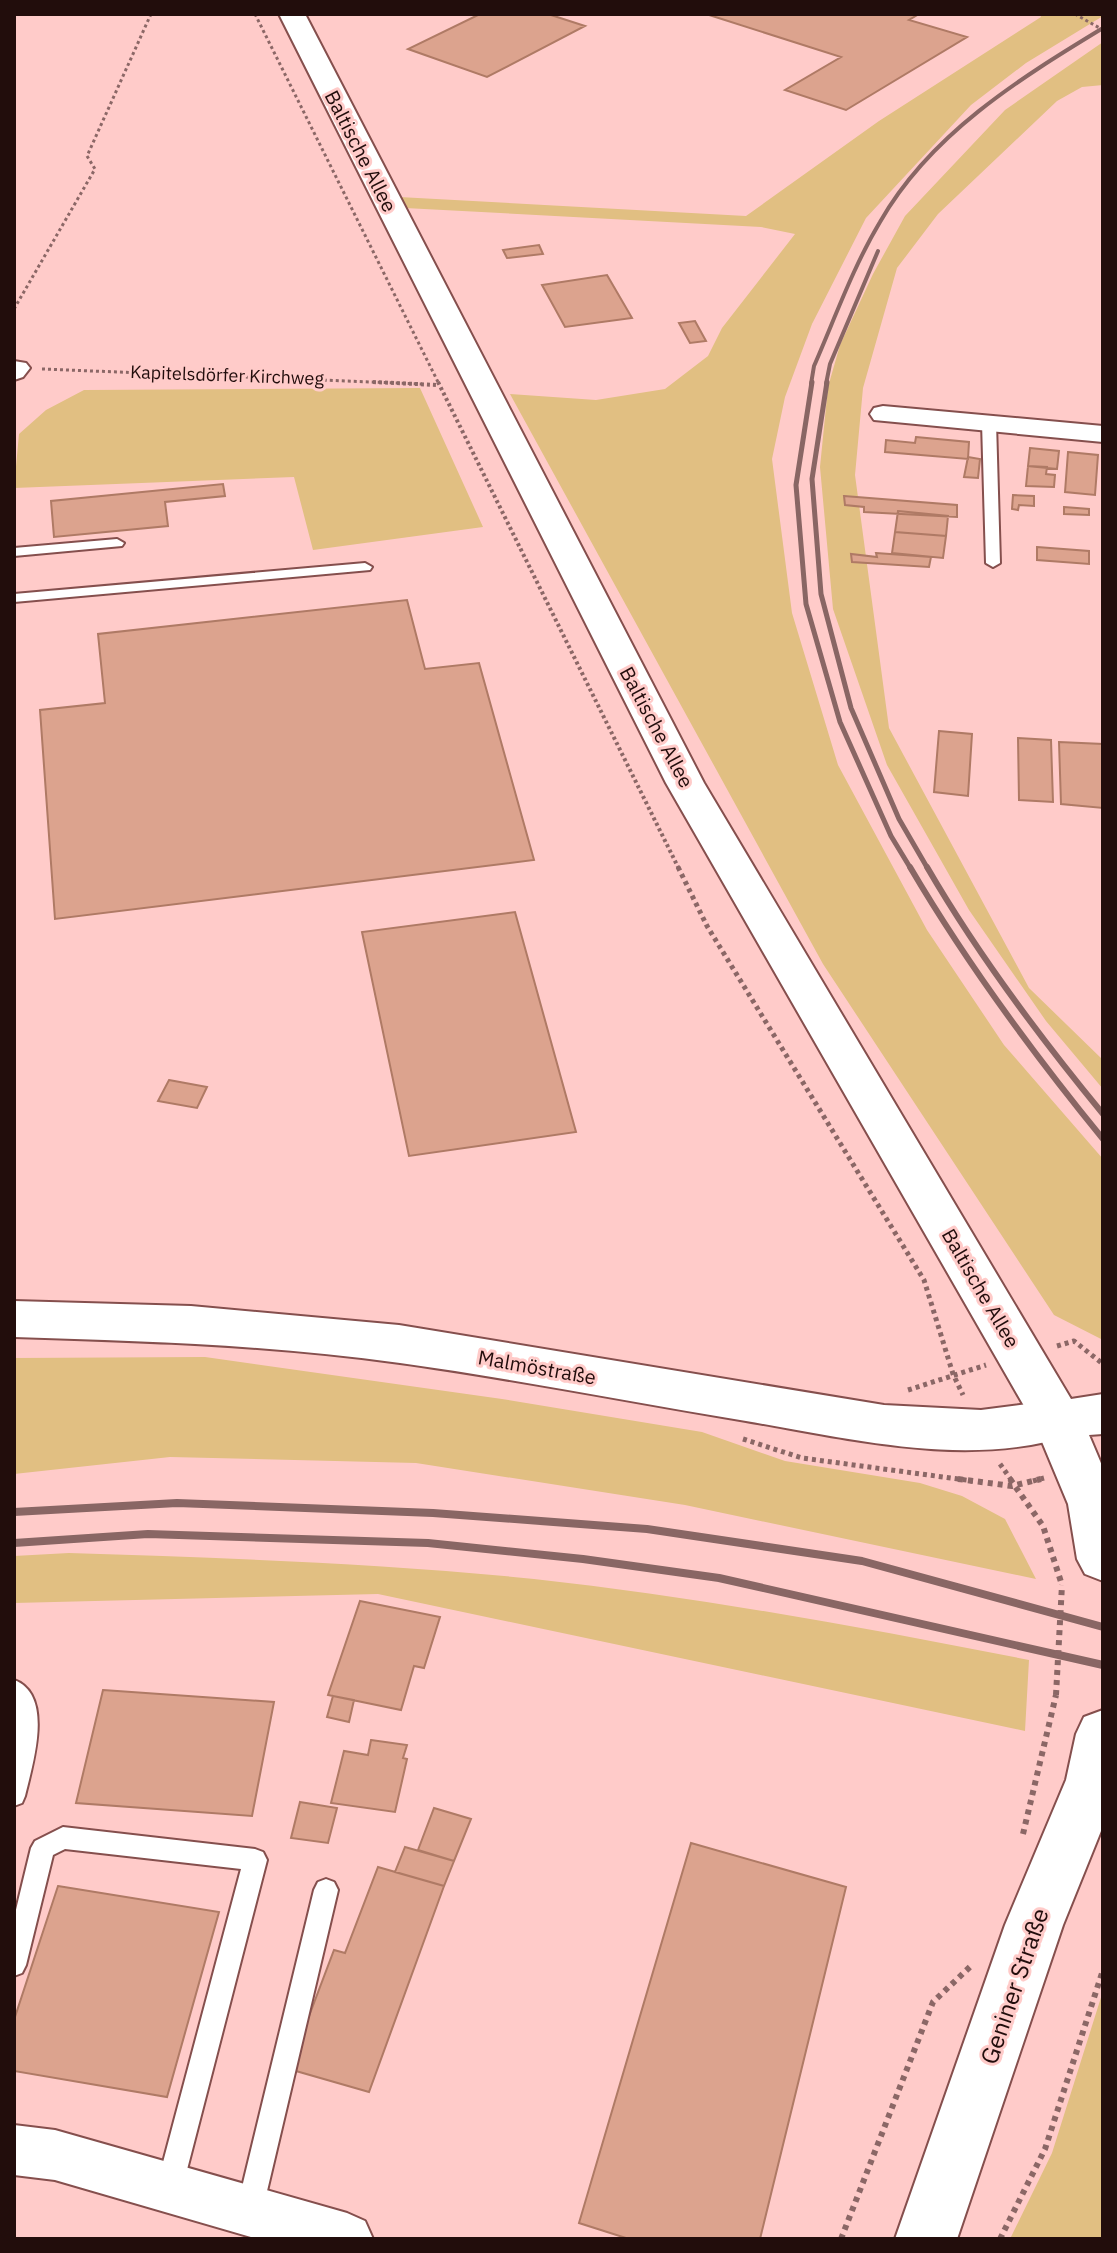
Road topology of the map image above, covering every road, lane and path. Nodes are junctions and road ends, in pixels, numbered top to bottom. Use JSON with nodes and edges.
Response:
{"nodes":[{"id":1,"x":151,"y":14,"type":"edge"},
{"id":2,"x":255,"y":14,"type":"edge"},
{"id":3,"x":292,"y":14,"type":"edge"},
{"id":4,"x":1075,"y":14,"type":"edge"},
{"id":5,"x":1103,"y":30,"type":"edge"},
{"id":6,"x":14,"y":309,"type":"edge"},
{"id":7,"x":15,"y":369,"type":"edge"},
{"id":8,"x":437,"y":385,"type":"junction"},
{"id":9,"x":883,"y":414,"type":"dead end"},
{"id":10,"x":989,"y":422,"type":"junction"},
{"id":11,"x":1103,"y":434,"type":"edge"},
{"id":12,"x":117,"y":543,"type":"dead end"},
{"id":13,"x":14,"y":552,"type":"edge"},
{"id":14,"x":993,"y":563,"type":"dead end"},
{"id":15,"x":365,"y":567,"type":"dead end"},
{"id":16,"x":14,"y":598,"type":"edge"},
{"id":17,"x":14,"y":1319,"type":"edge"},
{"id":18,"x":953,"y":1374,"type":"dead end"},
{"id":19,"x":1081,"y":1417,"type":"edge"},
{"id":20,"x":733,"y":1436,"type":"dead end"},
{"id":21,"x":1103,"y":1559,"type":"edge"},
{"id":22,"x":14,"y":1690,"type":"edge"},
{"id":23,"x":1103,"y":1734,"type":"edge"},
{"id":24,"x":14,"y":1796,"type":"edge"},
{"id":25,"x":1021,"y":1842,"type":"dead end"},
{"id":26,"x":326,"y":1890,"type":"dead end"},
{"id":27,"x":979,"y":1959,"type":"dead end"},
{"id":28,"x":14,"y":1965,"type":"edge"},
{"id":29,"x":1103,"y":1970,"type":"edge"},
{"id":30,"x":14,"y":2150,"type":"edge"},
{"id":31,"x":170,"y":2188,"type":"junction"},
{"id":32,"x":249,"y":2210,"type":"junction"},
{"id":33,"x":347,"y":2239,"type":"edge"},
{"id":34,"x":841,"y":2239,"type":"edge"},
{"id":35,"x":926,"y":2239,"type":"edge"},
{"id":36,"x":1000,"y":2239,"type":"edge"}],
"edges":[{"from":1,"to":6,"type":"path"},
{"from":2,"to":8,"type":"path"},
{"from":3,"to":19,"type":"main road","name":"Baltische Allee"},
{"from":4,"to":5,"type":"path"},
{"from":7,"to":8,"type":"path","name":"Kapitelsdörfer Kirchweg"},
{"from":8,"to":18,"type":"path"},
{"from":9,"to":10,"type":"street"},
{"from":10,"to":11,"type":"street"},
{"from":10,"to":14,"type":"lane"},
{"from":12,"to":13,"type":"lane"},
{"from":15,"to":16,"type":"lane"},
{"from":17,"to":19,"type":"main road","name":"Malmöstraße"},
{"from":19,"to":21,"type":"main road"},
{"from":20,"to":25,"type":"path","bridge":true},
{"from":22,"to":24,"type":"lane"},
{"from":23,"to":35,"type":"main road","name":"Geniner Straße"},
{"from":26,"to":32,"type":"lane"},
{"from":27,"to":34,"type":"path"},
{"from":28,"to":31,"type":"lane"},
{"from":29,"to":36,"type":"path"},
{"from":30,"to":31,"type":"street"},
{"from":31,"to":32,"type":"street"},
{"from":32,"to":33,"type":"street"}]}
